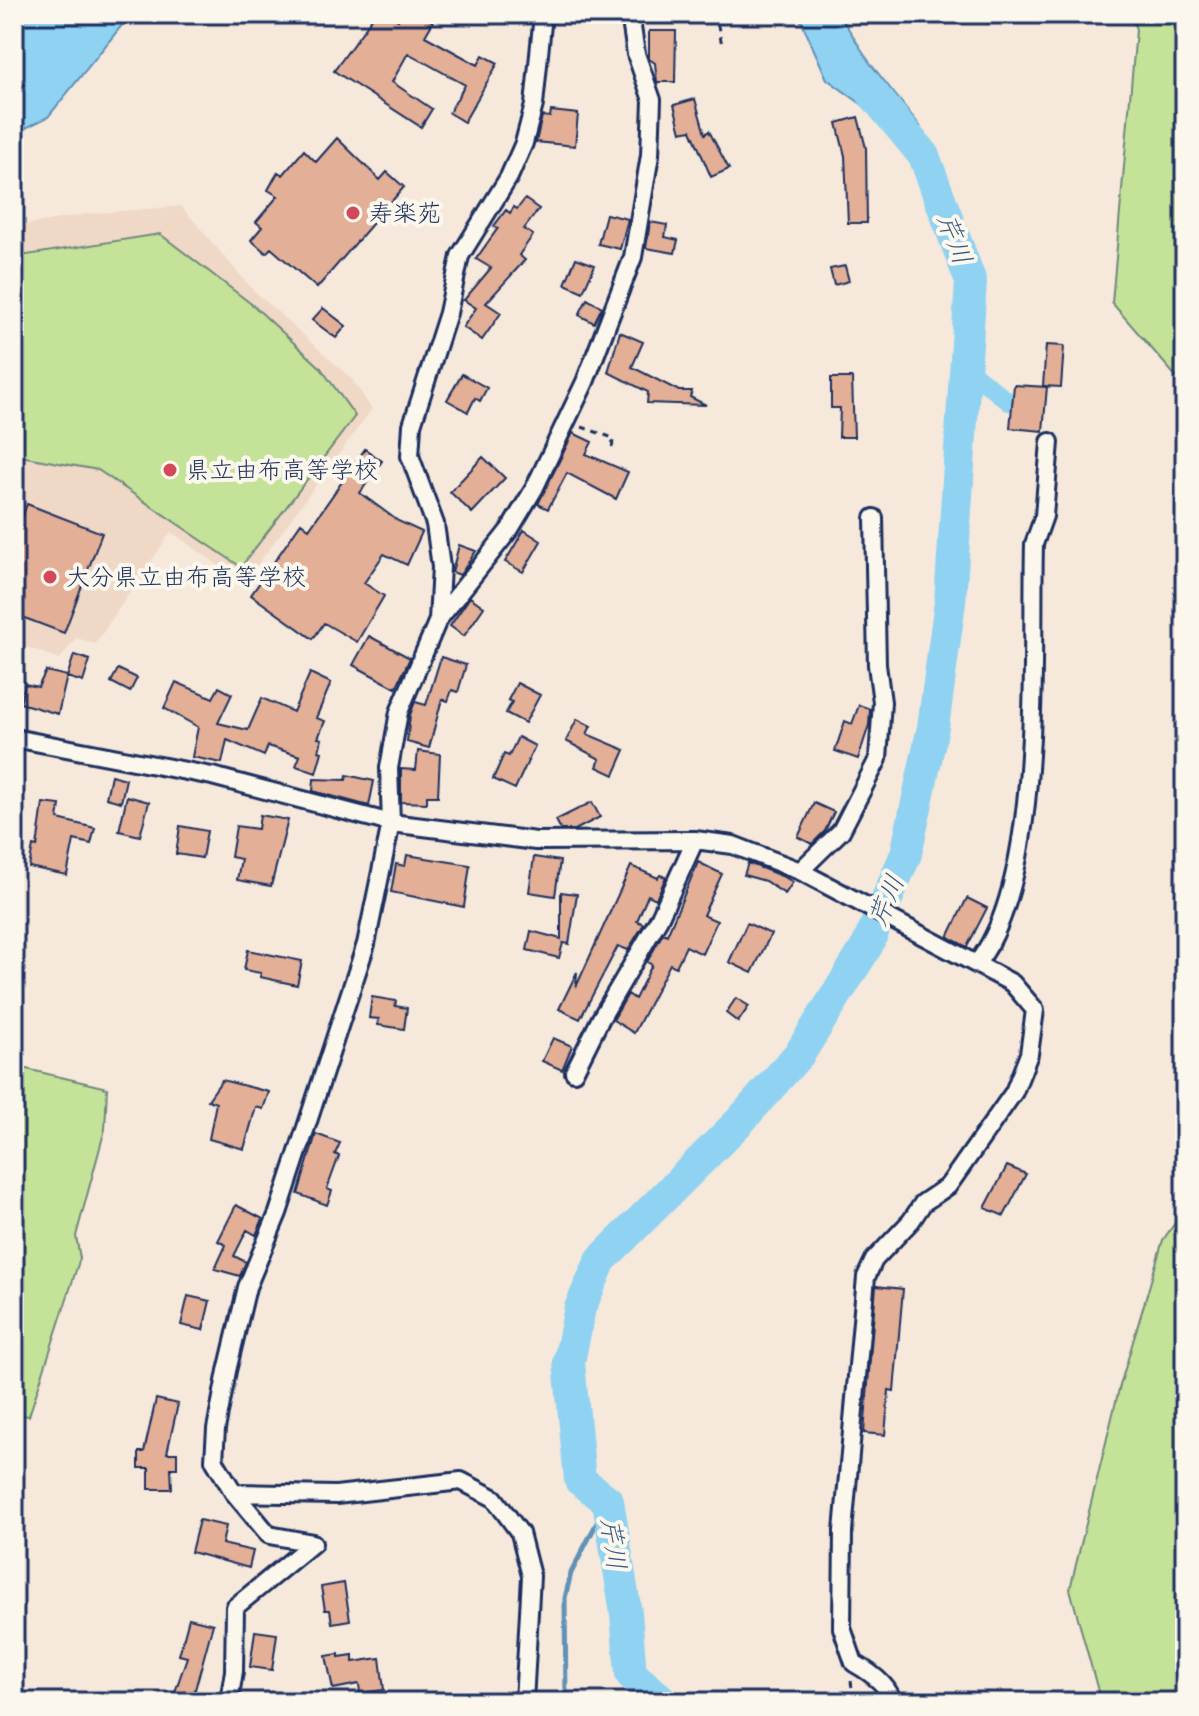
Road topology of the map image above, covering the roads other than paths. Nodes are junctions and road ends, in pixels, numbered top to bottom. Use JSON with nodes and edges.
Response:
{"nodes":[{"id":1,"x":543,"y":14,"type":"edge"},
{"id":2,"x":630,"y":14,"type":"edge"},
{"id":3,"x":1050,"y":442,"type":"dead end"},
{"id":4,"x":874,"y":518,"type":"dead end"},
{"id":5,"x":438,"y":620,"type":"junction"},
{"id":6,"x":14,"y":738,"type":"edge"},
{"id":7,"x":391,"y":823,"type":"junction"},
{"id":8,"x":695,"y":840,"type":"junction"},
{"id":9,"x":800,"y":871,"type":"junction"},
{"id":10,"x":977,"y":963,"type":"junction"},
{"id":11,"x":574,"y":1072,"type":"dead end"},
{"id":12,"x":234,"y":1493,"type":"junction"},
{"id":13,"x":229,"y":1702,"type":"edge"},
{"id":14,"x":524,"y":1702,"type":"edge"},
{"id":15,"x":892,"y":1702,"type":"edge"}],
"edges":[{"from":1,"to":5,"type":"street"},
{"from":2,"to":5,"type":"street"},
{"from":3,"to":10,"type":"street"},
{"from":4,"to":9,"type":"street"},
{"from":5,"to":7,"type":"street"},
{"from":6,"to":7,"type":"street"},
{"from":7,"to":8,"type":"street"},
{"from":7,"to":12,"type":"street"},
{"from":8,"to":9,"type":"street"},
{"from":8,"to":11,"type":"street"},
{"from":9,"to":10,"type":"street"},
{"from":10,"to":15,"type":"street"},
{"from":12,"to":13,"type":"street"},
{"from":12,"to":14,"type":"street"}]}
